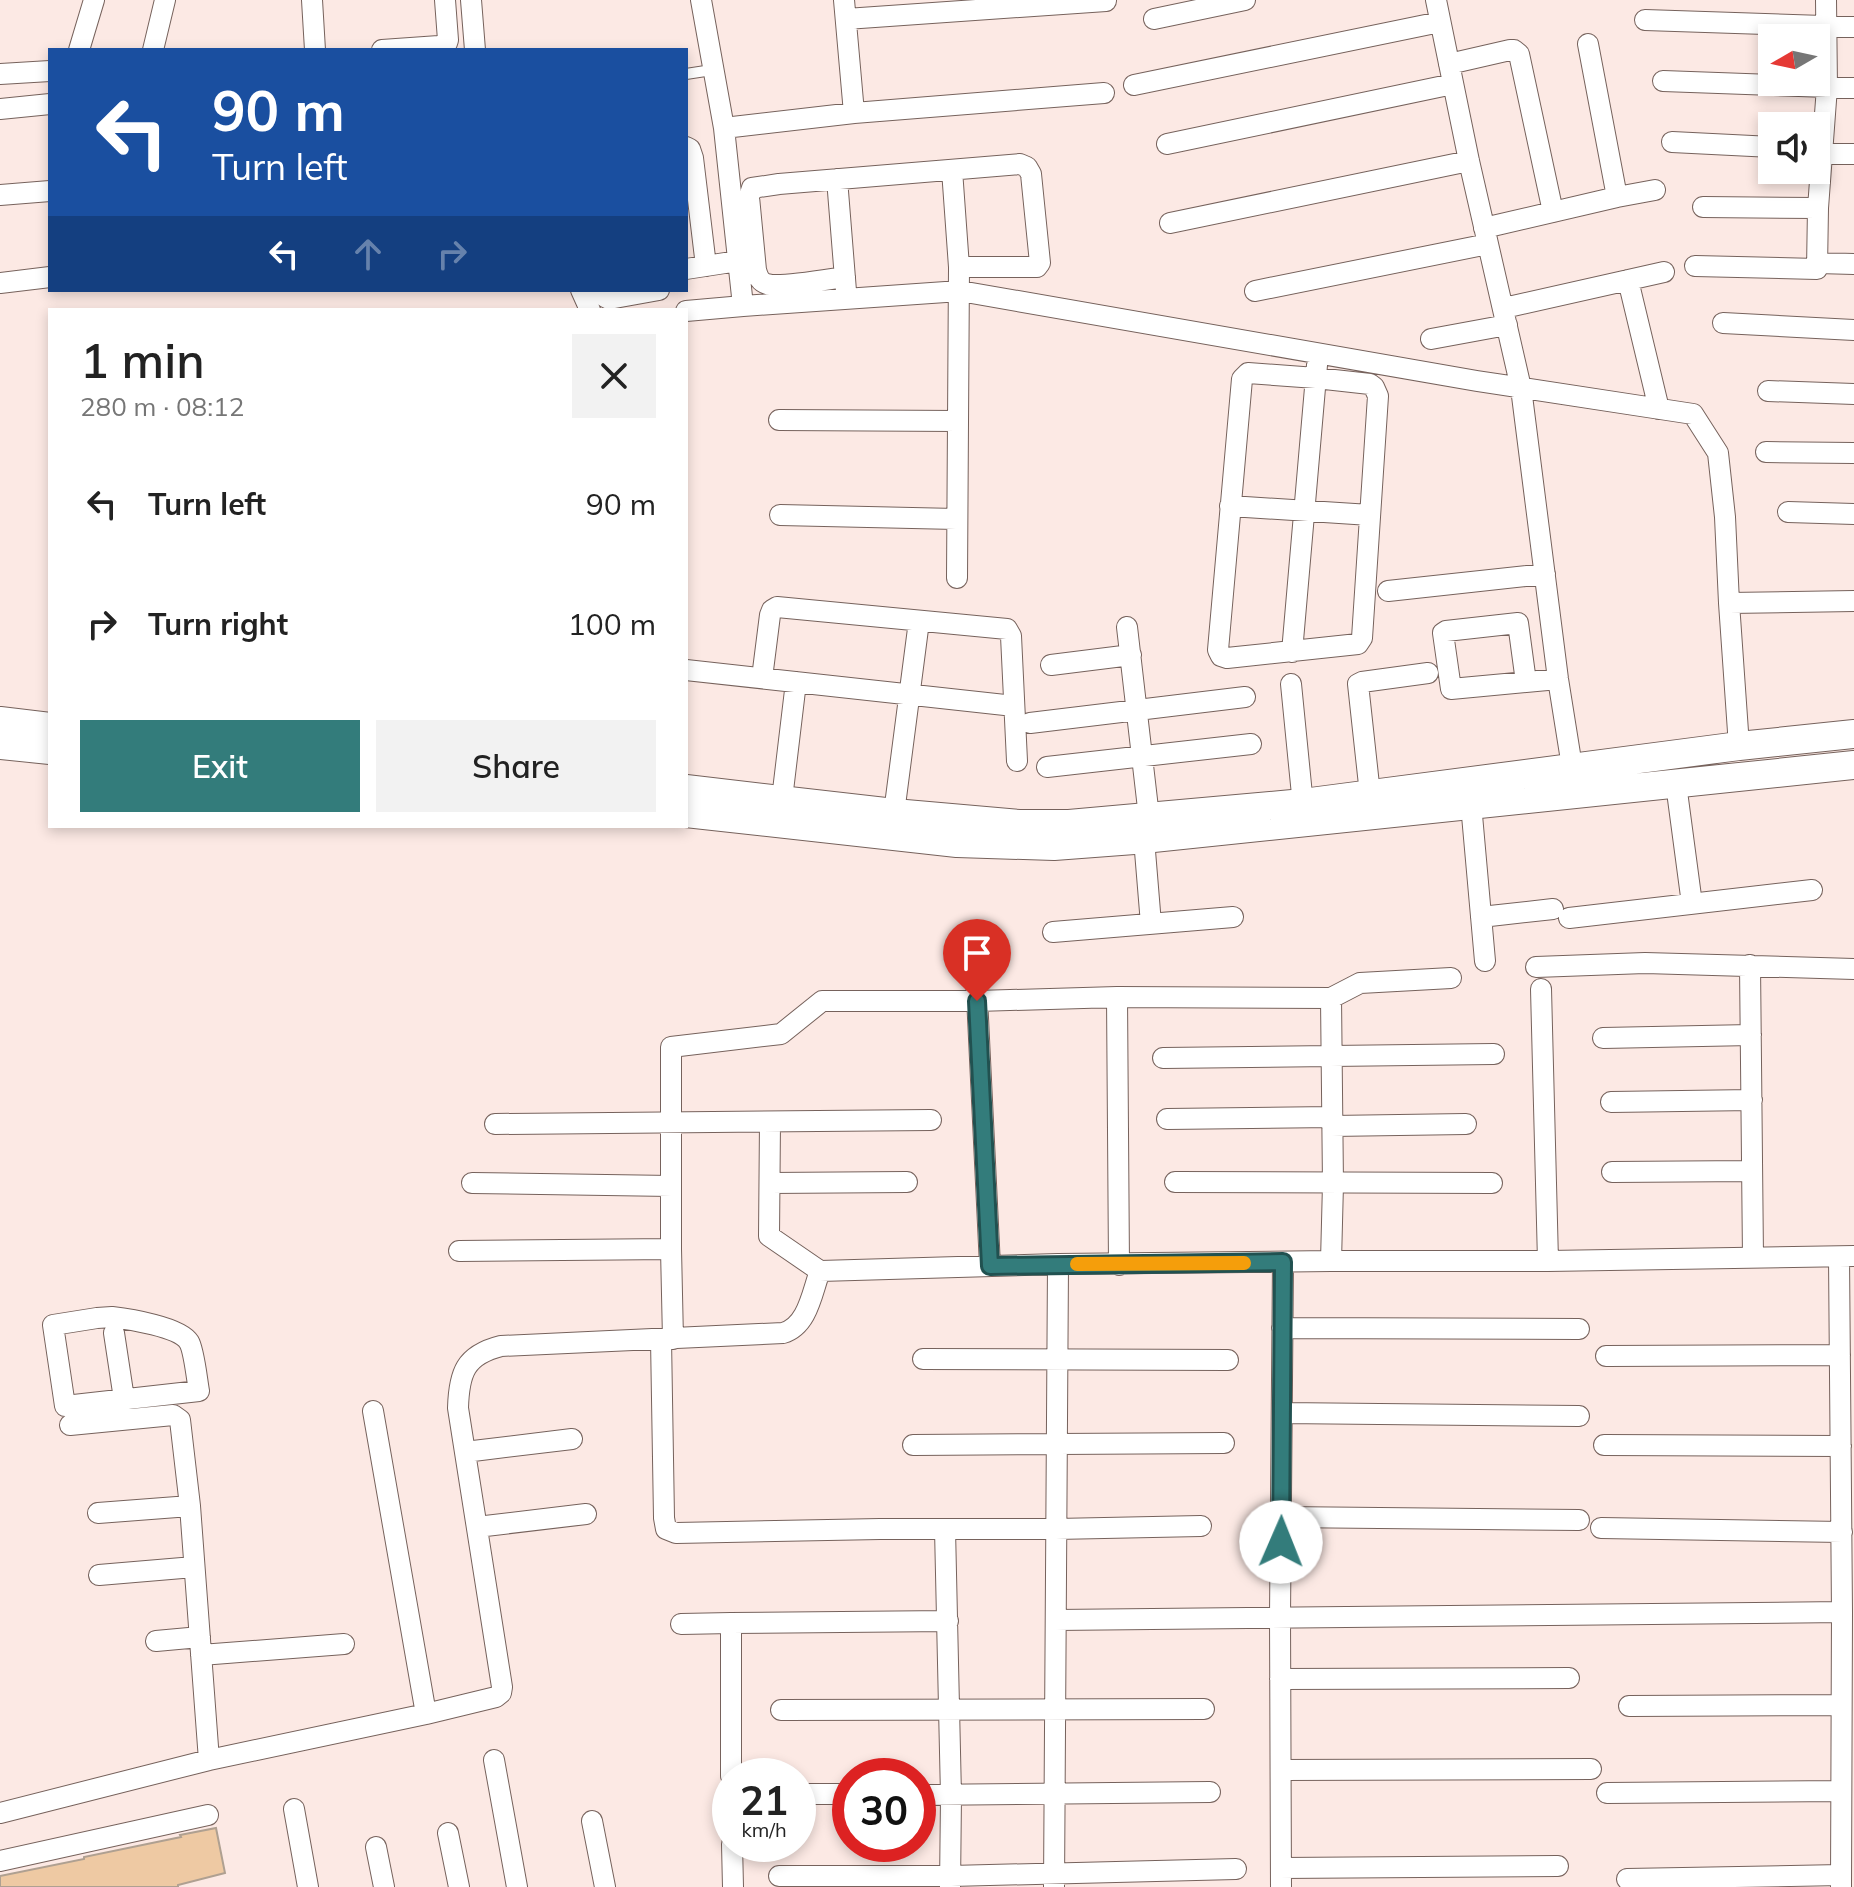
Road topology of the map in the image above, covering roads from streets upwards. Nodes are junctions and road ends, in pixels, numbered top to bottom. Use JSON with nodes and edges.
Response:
{"nodes":[{"id":1,"x":94,"y":0,"type":"edge"},
{"id":2,"x":165,"y":0,"type":"edge"},
{"id":3,"x":312,"y":0,"type":"edge"},
{"id":4,"x":445,"y":0,"type":"edge"},
{"id":5,"x":471,"y":0,"type":"edge"},
{"id":6,"x":701,"y":0,"type":"edge"},
{"id":7,"x":1245,"y":0,"type":"edge"},
{"id":8,"x":1436,"y":0,"type":"edge"},
{"id":9,"x":1826,"y":0,"type":"edge"},
{"id":10,"x":1106,"y":1,"type":"edge"},
{"id":11,"x":845,"y":9,"type":"edge"},
{"id":12,"x":1154,"y":19,"type":"dead end"},
{"id":13,"x":1645,"y":20,"type":"dead end"},
{"id":14,"x":1440,"y":22,"type":"junction"},
{"id":15,"x":1758,"y":24,"type":"edge"},
{"id":16,"x":1826,"y":24,"type":"edge"},
{"id":17,"x":1830,"y":27,"type":"edge"},
{"id":18,"x":1854,"y":27,"type":"edge"},
{"id":19,"x":1588,"y":44,"type":"dead end"},
{"id":20,"x":80,"y":48,"type":"edge"},
{"id":21,"x":153,"y":48,"type":"edge"},
{"id":22,"x":315,"y":48,"type":"edge"},
{"id":23,"x":410,"y":48,"type":"edge"},
{"id":24,"x":475,"y":48,"type":"edge"},
{"id":25,"x":48,"y":71,"type":"edge"},
{"id":26,"x":0,"y":74,"type":"edge"},
{"id":27,"x":1451,"y":74,"type":"junction"},
{"id":28,"x":1663,"y":81,"type":"dead end"},
{"id":29,"x":1758,"y":84,"type":"edge"},
{"id":30,"x":1134,"y":85,"type":"dead end"},
{"id":31,"x":1830,"y":87,"type":"edge"},
{"id":32,"x":1854,"y":88,"type":"edge"},
{"id":33,"x":1104,"y":93,"type":"dead end"},
{"id":34,"x":48,"y":104,"type":"edge"},
{"id":35,"x":0,"y":109,"type":"edge"},
{"id":36,"x":48,"y":113,"type":"edge"},
{"id":37,"x":854,"y":113,"type":"junction"},
{"id":38,"x":0,"y":117,"type":"edge"},
{"id":39,"x":724,"y":128,"type":"junction"},
{"id":40,"x":1672,"y":142,"type":"dead end"},
{"id":41,"x":1167,"y":144,"type":"dead end"},
{"id":42,"x":1758,"y":146,"type":"edge"},
{"id":43,"x":688,"y":148,"type":"edge"},
{"id":44,"x":1830,"y":152,"type":"edge"},
{"id":45,"x":1854,"y":154,"type":"edge"},
{"id":46,"x":1469,"y":161,"type":"junction"},
{"id":47,"x":952,"y":170,"type":"junction"},
{"id":48,"x":837,"y":179,"type":"junction"},
{"id":49,"x":1819,"y":184,"type":"edge"},
{"id":50,"x":1655,"y":190,"type":"dead end"},
{"id":51,"x":48,"y":191,"type":"edge"},
{"id":52,"x":0,"y":195,"type":"edge"},
{"id":53,"x":1617,"y":197,"type":"junction"},
{"id":54,"x":1703,"y":207,"type":"dead end"},
{"id":55,"x":1818,"y":208,"type":"junction"},
{"id":56,"x":1553,"y":212,"type":"junction"},
{"id":57,"x":1170,"y":223,"type":"dead end"},
{"id":58,"x":1486,"y":236,"type":"junction"},
{"id":59,"x":738,"y":261,"type":"junction"},
{"id":60,"x":1818,"y":263,"type":"junction"},
{"id":61,"x":1854,"y":264,"type":"edge"},
{"id":62,"x":1695,"y":266,"type":"dead end"},
{"id":63,"x":696,"y":267,"type":"edge"},
{"id":64,"x":959,"y":267,"type":"junction"},
{"id":65,"x":1664,"y":272,"type":"dead end"},
{"id":66,"x":48,"y":277,"type":"edge"},
{"id":67,"x":845,"y":277,"type":"junction"},
{"id":68,"x":1628,"y":280,"type":"junction"},
{"id":69,"x":0,"y":283,"type":"edge"},
{"id":70,"x":960,"y":291,"type":"junction"},
{"id":71,"x":1255,"y":291,"type":"dead end"},
{"id":72,"x":602,"y":292,"type":"edge"},
{"id":73,"x":648,"y":292,"type":"edge"},
{"id":74,"x":847,"y":299,"type":"junction"},
{"id":75,"x":743,"y":306,"type":"junction"},
{"id":76,"x":688,"y":311,"type":"edge"},
{"id":77,"x":1506,"y":316,"type":"junction"},
{"id":78,"x":1723,"y":323,"type":"dead end"},
{"id":79,"x":1854,"y":330,"type":"edge"},
{"id":80,"x":1431,"y":339,"type":"dead end"},
{"id":81,"x":1319,"y":353,"type":"junction"},
{"id":82,"x":1316,"y":378,"type":"junction"},
{"id":83,"x":1521,"y":388,"type":"junction"},
{"id":84,"x":1768,"y":391,"type":"dead end"},
{"id":85,"x":1854,"y":394,"type":"edge"},
{"id":86,"x":1659,"y":409,"type":"junction"},
{"id":87,"x":779,"y":420,"type":"dead end"},
{"id":88,"x":958,"y":421,"type":"junction"},
{"id":89,"x":1766,"y":452,"type":"dead end"},
{"id":90,"x":1854,"y":453,"type":"edge"},
{"id":91,"x":1230,"y":506,"type":"junction"},
{"id":92,"x":1304,"y":511,"type":"junction"},
{"id":93,"x":1788,"y":512,"type":"dead end"},
{"id":94,"x":1854,"y":514,"type":"edge"},
{"id":95,"x":780,"y":515,"type":"dead end"},
{"id":96,"x":1370,"y":515,"type":"junction"},
{"id":97,"x":956,"y":519,"type":"junction"},
{"id":98,"x":1545,"y":574,"type":"junction"},
{"id":99,"x":957,"y":578,"type":"dead end"},
{"id":100,"x":1388,"y":591,"type":"dead end"},
{"id":101,"x":1854,"y":601,"type":"edge"},
{"id":102,"x":1729,"y":603,"type":"junction"},
{"id":103,"x":919,"y":621,"type":"junction"},
{"id":104,"x":1127,"y":627,"type":"dead end"},
{"id":105,"x":1292,"y":652,"type":"junction"},
{"id":106,"x":1131,"y":655,"type":"junction"},
{"id":107,"x":1051,"y":665,"type":"dead end"},
{"id":108,"x":688,"y":670,"type":"edge"},
{"id":109,"x":1428,"y":673,"type":"dead end"},
{"id":110,"x":762,"y":678,"type":"junction"},
{"id":111,"x":1558,"y":679,"type":"junction"},
{"id":112,"x":796,"y":682,"type":"junction"},
{"id":113,"x":1526,"y":682,"type":"junction"},
{"id":114,"x":1291,"y":684,"type":"dead end"},
{"id":115,"x":909,"y":695,"type":"junction"},
{"id":116,"x":1245,"y":697,"type":"dead end"},
{"id":117,"x":1014,"y":706,"type":"junction"},
{"id":118,"x":1137,"y":710,"type":"junction"},
{"id":119,"x":0,"y":721,"type":"edge"},
{"id":120,"x":1030,"y":723,"type":"dead end"},
{"id":121,"x":48,"y":727,"type":"edge"},
{"id":122,"x":1854,"y":734,"type":"edge"},
{"id":123,"x":1251,"y":744,"type":"dead end"},
{"id":124,"x":0,"y":745,"type":"edge"},
{"id":125,"x":1739,"y":746,"type":"junction"},
{"id":126,"x":48,"y":750,"type":"edge"},
{"id":127,"x":1143,"y":757,"type":"junction"},
{"id":128,"x":1017,"y":761,"type":"dead end"},
{"id":129,"x":1854,"y":765,"type":"edge"},
{"id":130,"x":1047,"y":767,"type":"dead end"},
{"id":131,"x":1575,"y":781,"type":"junction"},
{"id":132,"x":1676,"y":784,"type":"junction"},
{"id":133,"x":688,"y":789,"type":"edge"},
{"id":134,"x":1370,"y":794,"type":"junction"},
{"id":135,"x":782,"y":799,"type":"junction"},
{"id":136,"x":1471,"y":804,"type":"junction"},
{"id":137,"x":1304,"y":812,"type":"junction"},
{"id":138,"x":688,"y":813,"type":"edge"},
{"id":139,"x":894,"y":813,"type":"junction"},
{"id":140,"x":1147,"y":828,"type":"junction"},
{"id":141,"x":1812,"y":890,"type":"dead end"},
{"id":142,"x":1692,"y":904,"type":"junction"},
{"id":143,"x":1233,"y":917,"type":"dead end"},
{"id":144,"x":1481,"y":917,"type":"junction"},
{"id":145,"x":1151,"y":924,"type":"junction"},
{"id":146,"x":1053,"y":932,"type":"dead end"},
{"id":147,"x":974,"y":935,"type":"dead end"},
{"id":148,"x":1485,"y":961,"type":"dead end"},
{"id":149,"x":1750,"y":965,"type":"junction"},
{"id":150,"x":1536,"y":967,"type":"dead end"},
{"id":151,"x":1854,"y":969,"type":"edge"},
{"id":152,"x":1451,"y":978,"type":"dead end"},
{"id":153,"x":1541,"y":989,"type":"dead end"},
{"id":154,"x":1117,"y":997,"type":"junction"},
{"id":155,"x":1331,"y":998,"type":"junction"},
{"id":156,"x":977,"y":1001,"type":"junction"},
{"id":157,"x":1751,"y":1035,"type":"junction"},
{"id":158,"x":1603,"y":1038,"type":"dead end"},
{"id":159,"x":1494,"y":1054,"type":"dead end"},
{"id":160,"x":1332,"y":1057,"type":"junction"},
{"id":161,"x":1163,"y":1058,"type":"dead end"},
{"id":162,"x":1752,"y":1100,"type":"junction"},
{"id":163,"x":1611,"y":1102,"type":"dead end"},
{"id":164,"x":1167,"y":1119,"type":"dead end"},
{"id":165,"x":931,"y":1120,"type":"dead end"},
{"id":166,"x":770,"y":1122,"type":"junction"},
{"id":167,"x":1332,"y":1122,"type":"junction"},
{"id":168,"x":671,"y":1123,"type":"junction"},
{"id":169,"x":495,"y":1124,"type":"dead end"},
{"id":170,"x":1466,"y":1124,"type":"dead end"},
{"id":171,"x":1752,"y":1171,"type":"junction"},
{"id":172,"x":1612,"y":1172,"type":"dead end"},
{"id":173,"x":907,"y":1182,"type":"dead end"},
{"id":174,"x":1175,"y":1182,"type":"dead end"},
{"id":175,"x":472,"y":1183,"type":"dead end"},
{"id":176,"x":770,"y":1183,"type":"junction"},
{"id":177,"x":1492,"y":1183,"type":"dead end"},
{"id":178,"x":1333,"y":1184,"type":"junction"},
{"id":179,"x":671,"y":1186,"type":"junction"},
{"id":180,"x":671,"y":1249,"type":"junction"},
{"id":181,"x":459,"y":1251,"type":"dead end"},
{"id":182,"x":1847,"y":1256,"type":"edge"},
{"id":183,"x":1753,"y":1257,"type":"junction"},
{"id":184,"x":1331,"y":1261,"type":"junction"},
{"id":185,"x":1548,"y":1261,"type":"junction"},
{"id":186,"x":1283,"y":1262,"type":"junction"},
{"id":187,"x":1058,"y":1264,"type":"junction"},
{"id":188,"x":1119,"y":1265,"type":"junction"},
{"id":189,"x":990,"y":1266,"type":"junction"},
{"id":190,"x":820,"y":1271,"type":"junction"},
{"id":191,"x":1282,"y":1328,"type":"junction"},
{"id":192,"x":1579,"y":1329,"type":"dead end"},
{"id":193,"x":114,"y":1333,"type":"dead end"},
{"id":194,"x":667,"y":1339,"type":"junction"},
{"id":195,"x":1840,"y":1355,"type":"junction"},
{"id":196,"x":1606,"y":1356,"type":"dead end"},
{"id":197,"x":923,"y":1359,"type":"dead end"},
{"id":198,"x":1057,"y":1359,"type":"junction"},
{"id":199,"x":1228,"y":1360,"type":"dead end"},
{"id":200,"x":124,"y":1399,"type":"junction"},
{"id":201,"x":373,"y":1411,"type":"dead end"},
{"id":202,"x":1282,"y":1413,"type":"junction"},
{"id":203,"x":1579,"y":1416,"type":"dead end"},
{"id":204,"x":127,"y":1420,"type":"junction"},
{"id":205,"x":70,"y":1425,"type":"dead end"},
{"id":206,"x":572,"y":1439,"type":"dead end"},
{"id":207,"x":1224,"y":1443,"type":"dead end"},
{"id":208,"x":1057,"y":1444,"type":"junction"},
{"id":209,"x":913,"y":1445,"type":"dead end"},
{"id":210,"x":1604,"y":1445,"type":"dead end"},
{"id":211,"x":1841,"y":1446,"type":"junction"},
{"id":212,"x":465,"y":1452,"type":"junction"},
{"id":213,"x":190,"y":1506,"type":"junction"},
{"id":214,"x":98,"y":1513,"type":"dead end"},
{"id":215,"x":586,"y":1514,"type":"dead end"},
{"id":216,"x":1282,"y":1517,"type":"junction"},
{"id":217,"x":1579,"y":1520,"type":"dead end"},
{"id":218,"x":1201,"y":1526,"type":"dead end"},
{"id":219,"x":477,"y":1527,"type":"junction"},
{"id":220,"x":1601,"y":1528,"type":"dead end"},
{"id":221,"x":945,"y":1529,"type":"junction"},
{"id":222,"x":1056,"y":1529,"type":"junction"},
{"id":223,"x":1842,"y":1532,"type":"junction"},
{"id":224,"x":194,"y":1567,"type":"junction"},
{"id":225,"x":99,"y":1575,"type":"dead end"},
{"id":226,"x":1842,"y":1612,"type":"junction"},
{"id":227,"x":1280,"y":1617,"type":"junction"},
{"id":228,"x":1056,"y":1620,"type":"junction"},
{"id":229,"x":948,"y":1621,"type":"junction"},
{"id":230,"x":731,"y":1623,"type":"junction"},
{"id":231,"x":681,"y":1624,"type":"dead end"},
{"id":232,"x":156,"y":1641,"type":"dead end"},
{"id":233,"x":344,"y":1644,"type":"dead end"},
{"id":234,"x":201,"y":1646,"type":"junction"},
{"id":235,"x":1569,"y":1678,"type":"dead end"},
{"id":236,"x":1280,"y":1679,"type":"junction"},
{"id":237,"x":1841,"y":1705,"type":"junction"},
{"id":238,"x":1629,"y":1706,"type":"dead end"},
{"id":239,"x":1055,"y":1709,"type":"junction"},
{"id":240,"x":1204,"y":1709,"type":"dead end"},
{"id":241,"x":781,"y":1710,"type":"dead end"},
{"id":242,"x":949,"y":1711,"type":"junction"},
{"id":243,"x":426,"y":1714,"type":"junction"},
{"id":244,"x":731,"y":1758,"type":"edge"},
{"id":245,"x":209,"y":1760,"type":"junction"},
{"id":246,"x":494,"y":1760,"type":"dead end"},
{"id":247,"x":1591,"y":1769,"type":"dead end"},
{"id":248,"x":1281,"y":1770,"type":"junction"},
{"id":249,"x":1840,"y":1791,"type":"junction"},
{"id":250,"x":1210,"y":1792,"type":"dead end"},
{"id":251,"x":1607,"y":1793,"type":"dead end"},
{"id":252,"x":1055,"y":1795,"type":"junction"},
{"id":253,"x":936,"y":1796,"type":"edge"},
{"id":254,"x":951,"y":1796,"type":"junction"},
{"id":255,"x":294,"y":1809,"type":"dead end"},
{"id":256,"x":0,"y":1813,"type":"edge"},
{"id":257,"x":208,"y":1815,"type":"dead end"},
{"id":258,"x":592,"y":1821,"type":"dead end"},
{"id":259,"x":448,"y":1833,"type":"dead end"},
{"id":260,"x":376,"y":1847,"type":"dead end"},
{"id":261,"x":0,"y":1861,"type":"edge"},
{"id":262,"x":732,"y":1862,"type":"edge"},
{"id":263,"x":1558,"y":1866,"type":"dead end"},
{"id":264,"x":1236,"y":1869,"type":"dead end"},
{"id":265,"x":779,"y":1876,"type":"dead end"},
{"id":266,"x":1281,"y":1877,"type":"edge"},
{"id":267,"x":1627,"y":1879,"type":"dead end"},
{"id":268,"x":1054,"y":1880,"type":"edge"},
{"id":269,"x":1841,"y":1881,"type":"edge"},
{"id":270,"x":950,"y":1882,"type":"edge"},
{"id":271,"x":308,"y":1887,"type":"edge"},
{"id":272,"x":384,"y":1887,"type":"edge"},
{"id":273,"x":459,"y":1887,"type":"edge"},
{"id":274,"x":517,"y":1887,"type":"edge"},
{"id":275,"x":605,"y":1887,"type":"edge"},
{"id":276,"x":733,"y":1887,"type":"edge"}],
"edges":[{"from":1,"to":20,"type":"street"},
{"from":2,"to":21,"type":"street"},
{"from":3,"to":22,"type":"street"},
{"from":4,"to":23,"type":"street"},
{"from":5,"to":24,"type":"street"},
{"from":6,"to":39,"type":"street"},
{"from":7,"to":12,"type":"street"},
{"from":8,"to":14,"type":"street"},
{"from":9,"to":16,"type":"street"},
{"from":10,"to":11,"type":"street"},
{"from":11,"to":37,"type":"street"},
{"from":13,"to":15,"type":"street"},
{"from":14,"to":27,"type":"street"},
{"from":14,"to":30,"type":"street"},
{"from":17,"to":18,"type":"street"},
{"from":19,"to":53,"type":"street"},
{"from":25,"to":26,"type":"street"},
{"from":27,"to":41,"type":"street"},
{"from":27,"to":46,"type":"street"},
{"from":27,"to":56,"type":"street"},
{"from":28,"to":29,"type":"street"},
{"from":31,"to":32,"type":"street"},
{"from":33,"to":37,"type":"street"},
{"from":34,"to":35,"type":"street"},
{"from":36,"to":38,"type":"street"},
{"from":37,"to":39,"type":"street"},
{"from":39,"to":59,"type":"street"},
{"from":40,"to":42,"type":"street"},
{"from":43,"to":63,"type":"street"},
{"from":44,"to":45,"type":"street"},
{"from":46,"to":57,"type":"street"},
{"from":46,"to":58,"type":"street"},
{"from":47,"to":48,"type":"street"},
{"from":47,"to":64,"type":"street"},
{"from":47,"to":64,"type":"street"},
{"from":48,"to":67,"type":"street"},
{"from":48,"to":67,"type":"street"},
{"from":49,"to":55,"type":"street"},
{"from":50,"to":53,"type":"street"},
{"from":51,"to":52,"type":"street"},
{"from":53,"to":56,"type":"street"},
{"from":54,"to":55,"type":"street"},
{"from":55,"to":60,"type":"street"},
{"from":56,"to":58,"type":"street"},
{"from":58,"to":71,"type":"street"},
{"from":58,"to":77,"type":"street"},
{"from":59,"to":63,"type":"street"},
{"from":59,"to":75,"type":"street"},
{"from":60,"to":61,"type":"street"},
{"from":60,"to":62,"type":"street"},
{"from":64,"to":70,"type":"street"},
{"from":65,"to":68,"type":"street"},
{"from":66,"to":69,"type":"street"},
{"from":67,"to":74,"type":"street"},
{"from":68,"to":77,"type":"street"},
{"from":68,"to":86,"type":"street"},
{"from":70,"to":74,"type":"street"},
{"from":70,"to":81,"type":"street"},
{"from":70,"to":88,"type":"street"},
{"from":72,"to":73,"type":"street"},
{"from":74,"to":75,"type":"street"},
{"from":75,"to":76,"type":"street"},
{"from":77,"to":80,"type":"street"},
{"from":77,"to":83,"type":"street"},
{"from":78,"to":79,"type":"street"},
{"from":81,"to":82,"type":"street"},
{"from":81,"to":83,"type":"street"},
{"from":82,"to":91,"type":"street"},
{"from":82,"to":92,"type":"street"},
{"from":82,"to":96,"type":"street"},
{"from":83,"to":86,"type":"street"},
{"from":83,"to":98,"type":"street"},
{"from":84,"to":85,"type":"street"},
{"from":86,"to":102,"type":"street"},
{"from":87,"to":88,"type":"street"},
{"from":88,"to":97,"type":"street"},
{"from":89,"to":90,"type":"street"},
{"from":91,"to":92,"type":"street"},
{"from":91,"to":105,"type":"street"},
{"from":92,"to":96,"type":"street"},
{"from":92,"to":105,"type":"street"},
{"from":93,"to":94,"type":"street"},
{"from":95,"to":97,"type":"street"},
{"from":96,"to":105,"type":"street"},
{"from":97,"to":99,"type":"street"},
{"from":98,"to":100,"type":"street"},
{"from":98,"to":111,"type":"street"},
{"from":101,"to":102,"type":"street"},
{"from":102,"to":125,"type":"street"},
{"from":103,"to":110,"type":"street"},
{"from":103,"to":115,"type":"street"},
{"from":103,"to":117,"type":"street"},
{"from":104,"to":106,"type":"street"},
{"from":106,"to":107,"type":"street"},
{"from":106,"to":118,"type":"street"},
{"from":108,"to":110,"type":"street"},
{"from":109,"to":134,"type":"street"},
{"from":110,"to":112,"type":"street"},
{"from":111,"to":113,"type":"street"},
{"from":111,"to":131,"type":"street"},
{"from":112,"to":115,"type":"street"},
{"from":112,"to":135,"type":"street"},
{"from":113,"to":113,"type":"street"},
{"from":114,"to":137,"type":"street"},
{"from":115,"to":117,"type":"street"},
{"from":115,"to":139,"type":"street"},
{"from":116,"to":118,"type":"street"},
{"from":117,"to":128,"type":"street"},
{"from":118,"to":120,"type":"street"},
{"from":118,"to":127,"type":"street"},
{"from":119,"to":121,"type":"street"},
{"from":122,"to":125,"type":"street"},
{"from":123,"to":127,"type":"street"},
{"from":124,"to":126,"type":"street"},
{"from":125,"to":131,"type":"street"},
{"from":127,"to":130,"type":"street"},
{"from":127,"to":140,"type":"street"},
{"from":129,"to":132,"type":"street"},
{"from":131,"to":132,"type":"street"},
{"from":131,"to":134,"type":"street"},
{"from":131,"to":136,"type":"street"},
{"from":132,"to":142,"type":"street"},
{"from":133,"to":135,"type":"street"},
{"from":134,"to":137,"type":"street"},
{"from":135,"to":139,"type":"street"},
{"from":136,"to":137,"type":"street"},
{"from":136,"to":144,"type":"street"},
{"from":137,"to":140,"type":"street"},
{"from":138,"to":140,"type":"street"},
{"from":139,"to":140,"type":"street"},
{"from":140,"to":145,"type":"street"},
{"from":141,"to":142,"type":"street"},
{"from":142,"to":144,"type":"street"},
{"from":143,"to":145,"type":"street"},
{"from":144,"to":148,"type":"street"},
{"from":145,"to":146,"type":"street"},
{"from":147,"to":156,"type":"street"},
{"from":149,"to":150,"type":"street"},
{"from":149,"to":151,"type":"street"},
{"from":149,"to":157,"type":"street"},
{"from":152,"to":155,"type":"street"},
{"from":153,"to":185,"type":"street"},
{"from":154,"to":155,"type":"street"},
{"from":154,"to":156,"type":"street"},
{"from":154,"to":188,"type":"street"},
{"from":155,"to":160,"type":"street"},
{"from":156,"to":168,"type":"street"},
{"from":156,"to":189,"type":"street"},
{"from":157,"to":158,"type":"street"},
{"from":157,"to":162,"type":"street"},
{"from":159,"to":160,"type":"street"},
{"from":160,"to":161,"type":"street"},
{"from":160,"to":167,"type":"street"},
{"from":162,"to":163,"type":"street"},
{"from":162,"to":171,"type":"street"},
{"from":164,"to":167,"type":"street"},
{"from":165,"to":166,"type":"street"},
{"from":166,"to":168,"type":"street"},
{"from":166,"to":176,"type":"street"},
{"from":167,"to":170,"type":"street"},
{"from":167,"to":178,"type":"street"},
{"from":168,"to":169,"type":"street"},
{"from":168,"to":179,"type":"street"},
{"from":171,"to":172,"type":"street"},
{"from":171,"to":183,"type":"street"},
{"from":173,"to":176,"type":"street"},
{"from":174,"to":178,"type":"street"},
{"from":175,"to":179,"type":"street"},
{"from":176,"to":190,"type":"street"},
{"from":177,"to":178,"type":"street"},
{"from":178,"to":184,"type":"street"},
{"from":179,"to":180,"type":"street"},
{"from":180,"to":181,"type":"street"},
{"from":180,"to":194,"type":"street"},
{"from":182,"to":183,"type":"street"},
{"from":182,"to":195,"type":"street"},
{"from":183,"to":185,"type":"street"},
{"from":184,"to":185,"type":"street"},
{"from":184,"to":186,"type":"street"},
{"from":186,"to":188,"type":"street"},
{"from":186,"to":191,"type":"street"},
{"from":187,"to":188,"type":"street"},
{"from":187,"to":189,"type":"street"},
{"from":187,"to":198,"type":"street"},
{"from":189,"to":190,"type":"street"},
{"from":190,"to":194,"type":"street"},
{"from":191,"to":192,"type":"street"},
{"from":191,"to":202,"type":"street"},
{"from":193,"to":200,"type":"street"},
{"from":194,"to":212,"type":"street"},
{"from":194,"to":221,"type":"street"},
{"from":195,"to":196,"type":"street"},
{"from":195,"to":211,"type":"street"},
{"from":197,"to":198,"type":"street"},
{"from":198,"to":199,"type":"street"},
{"from":198,"to":208,"type":"street"},
{"from":200,"to":200,"type":"street"},
{"from":200,"to":204,"type":"street"},
{"from":201,"to":243,"type":"street"},
{"from":202,"to":203,"type":"street"},
{"from":202,"to":216,"type":"street"},
{"from":204,"to":205,"type":"street"},
{"from":204,"to":213,"type":"street"},
{"from":206,"to":212,"type":"street"},
{"from":207,"to":208,"type":"street"},
{"from":208,"to":209,"type":"street"},
{"from":208,"to":222,"type":"street"},
{"from":210,"to":211,"type":"street"},
{"from":211,"to":223,"type":"street"},
{"from":212,"to":219,"type":"street"},
{"from":213,"to":214,"type":"street"},
{"from":213,"to":224,"type":"street"},
{"from":215,"to":219,"type":"street"},
{"from":216,"to":217,"type":"street"},
{"from":216,"to":227,"type":"street"},
{"from":218,"to":222,"type":"street"},
{"from":219,"to":243,"type":"street"},
{"from":220,"to":223,"type":"street"},
{"from":221,"to":222,"type":"street"},
{"from":221,"to":229,"type":"street"},
{"from":222,"to":228,"type":"street"},
{"from":223,"to":226,"type":"street"},
{"from":224,"to":225,"type":"street"},
{"from":224,"to":234,"type":"street"},
{"from":226,"to":227,"type":"street"},
{"from":226,"to":237,"type":"street"},
{"from":227,"to":228,"type":"street"},
{"from":227,"to":236,"type":"street"},
{"from":228,"to":239,"type":"street"},
{"from":229,"to":230,"type":"street"},
{"from":229,"to":242,"type":"street"},
{"from":230,"to":231,"type":"street"},
{"from":230,"to":244,"type":"street"},
{"from":232,"to":234,"type":"street"},
{"from":233,"to":234,"type":"street"},
{"from":234,"to":245,"type":"street"},
{"from":235,"to":236,"type":"street"},
{"from":236,"to":248,"type":"street"},
{"from":237,"to":238,"type":"street"},
{"from":237,"to":249,"type":"street"},
{"from":239,"to":240,"type":"street"},
{"from":239,"to":242,"type":"street"},
{"from":239,"to":252,"type":"street"},
{"from":241,"to":242,"type":"street"},
{"from":242,"to":254,"type":"street"},
{"from":243,"to":245,"type":"street"},
{"from":245,"to":256,"type":"street"},
{"from":246,"to":274,"type":"street"},
{"from":247,"to":248,"type":"street"},
{"from":248,"to":266,"type":"street"},
{"from":249,"to":251,"type":"street"},
{"from":249,"to":269,"type":"street"},
{"from":250,"to":252,"type":"street"},
{"from":252,"to":254,"type":"street"},
{"from":252,"to":268,"type":"street"},
{"from":253,"to":254,"type":"street"},
{"from":254,"to":270,"type":"street"},
{"from":255,"to":271,"type":"street"},
{"from":257,"to":261,"type":"street"},
{"from":258,"to":275,"type":"street"},
{"from":259,"to":273,"type":"street"},
{"from":260,"to":272,"type":"street"},
{"from":262,"to":276,"type":"street"},
{"from":263,"to":266,"type":"street"},
{"from":264,"to":268,"type":"street"},
{"from":265,"to":270,"type":"street"},
{"from":267,"to":269,"type":"street"},
{"from":268,"to":270,"type":"street"}]}
